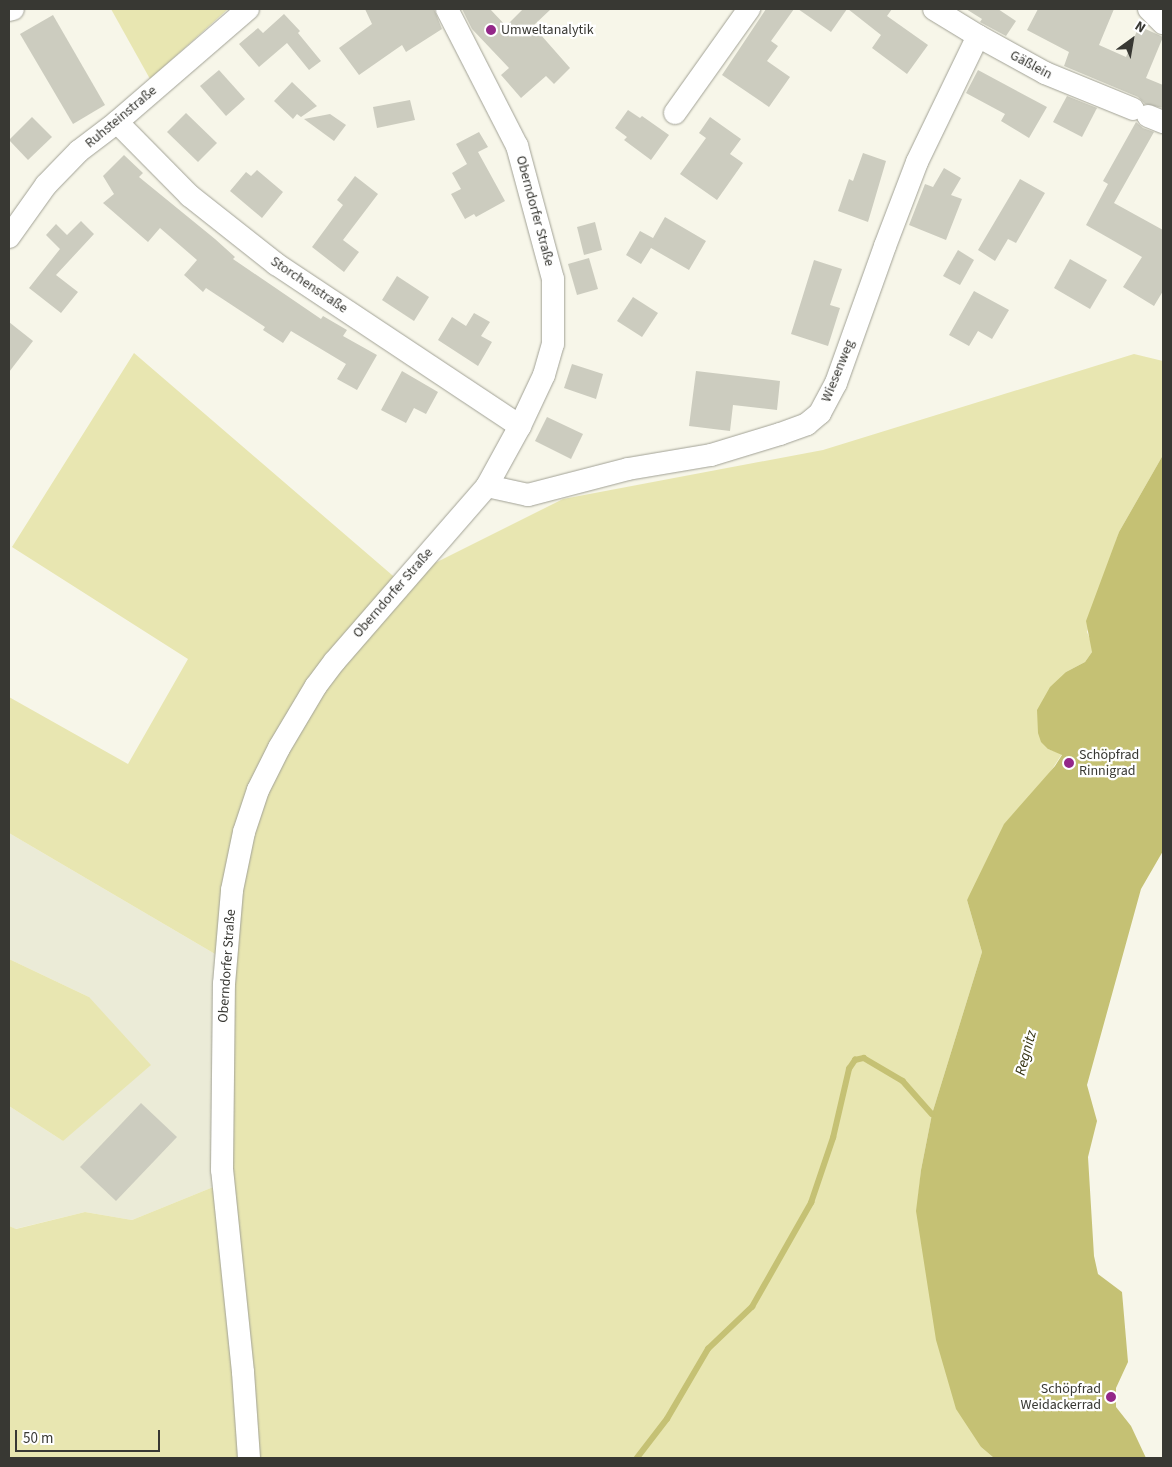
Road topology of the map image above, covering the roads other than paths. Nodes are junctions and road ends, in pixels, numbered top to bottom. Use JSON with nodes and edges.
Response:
{"nodes":[{"id":1,"x":13,"y":9,"type":"edge"},
{"id":2,"x":248,"y":9,"type":"edge"},
{"id":3,"x":447,"y":9,"type":"edge"},
{"id":4,"x":749,"y":9,"type":"edge"},
{"id":5,"x":934,"y":9,"type":"edge"},
{"id":6,"x":1149,"y":9,"type":"edge"},
{"id":7,"x":9,"y":10,"type":"edge"},
{"id":8,"x":1163,"y":23,"type":"edge"},
{"id":9,"x":978,"y":36,"type":"junction"},
{"id":10,"x":675,"y":113,"type":"dead end"},
{"id":11,"x":1148,"y":116,"type":"edge"},
{"id":12,"x":117,"y":122,"type":"junction"},
{"id":13,"x":9,"y":238,"type":"edge"},
{"id":14,"x":520,"y":426,"type":"junction"},
{"id":15,"x":487,"y":486,"type":"junction"},
{"id":16,"x":249,"y":1458,"type":"edge"}],
"edges":[{"from":1,"to":7,"type":"street"},
{"from":2,"to":12,"type":"street","name":"Ruhsteinstraße"},
{"from":3,"to":14,"type":"street","name":"Oberndorfer Straße"},
{"from":4,"to":10,"type":"street"},
{"from":5,"to":9,"type":"street","name":"Gäßlein"},
{"from":6,"to":8,"type":"street"},
{"from":9,"to":11,"type":"street","name":"Gäßlein"},
{"from":9,"to":15,"type":"street","name":"Wiesenweg"},
{"from":12,"to":13,"type":"street","name":"Ruhsteinstraße"},
{"from":12,"to":14,"type":"street","name":"Storchenstraße"},
{"from":14,"to":15,"type":"street","name":"Oberndorfer Straße"},
{"from":15,"to":16,"type":"street","name":"Oberndorfer Straße"}]}
